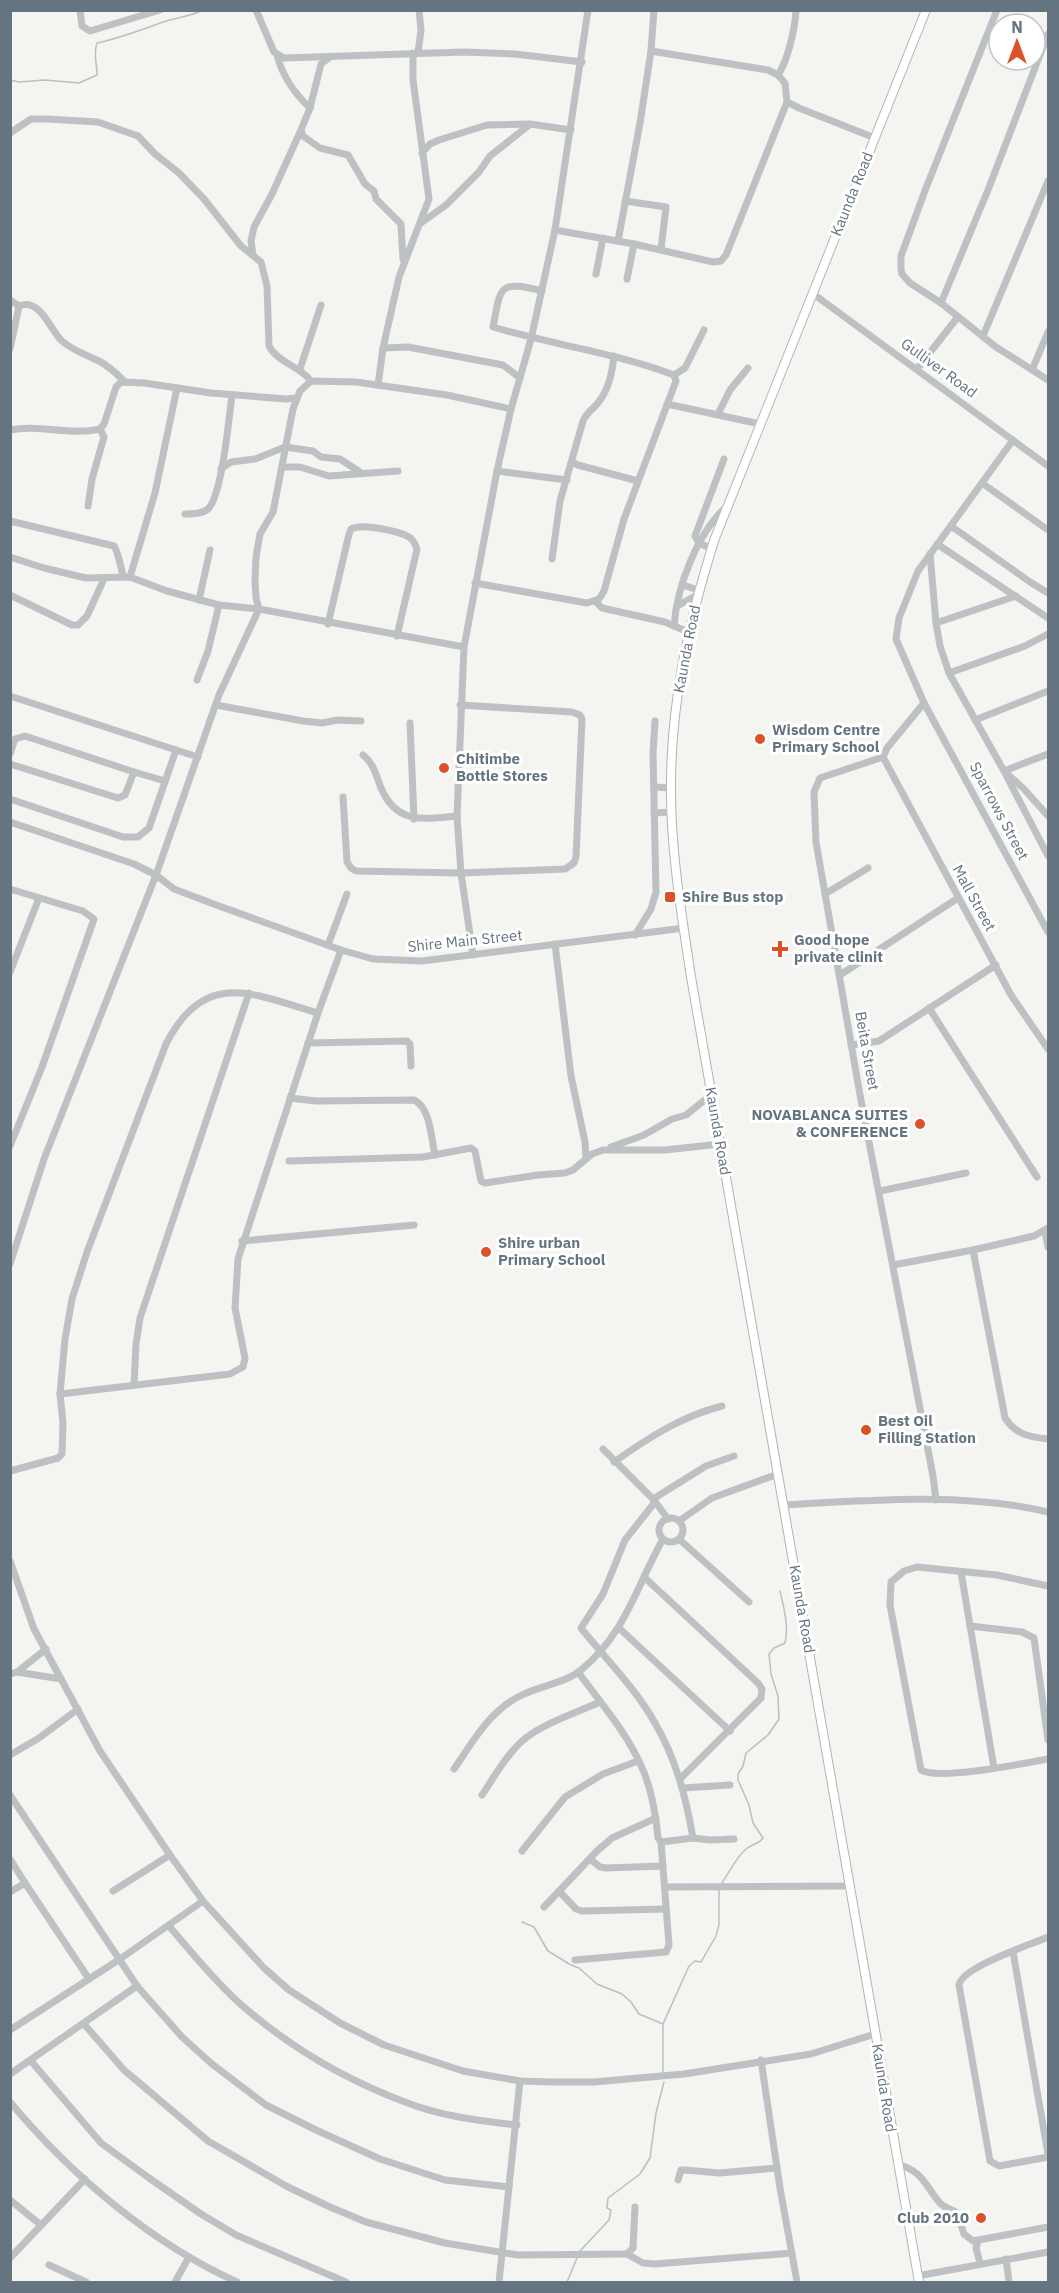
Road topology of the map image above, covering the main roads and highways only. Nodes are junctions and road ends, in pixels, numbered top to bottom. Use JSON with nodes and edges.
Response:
{"nodes":[{"id":1,"x":926,"y":10,"type":"edge"},
{"id":2,"x":918,"y":2279,"type":"edge"}],
"edges":[{"from":1,"to":2,"type":"main road","name":"Kaunda Road"}]}
